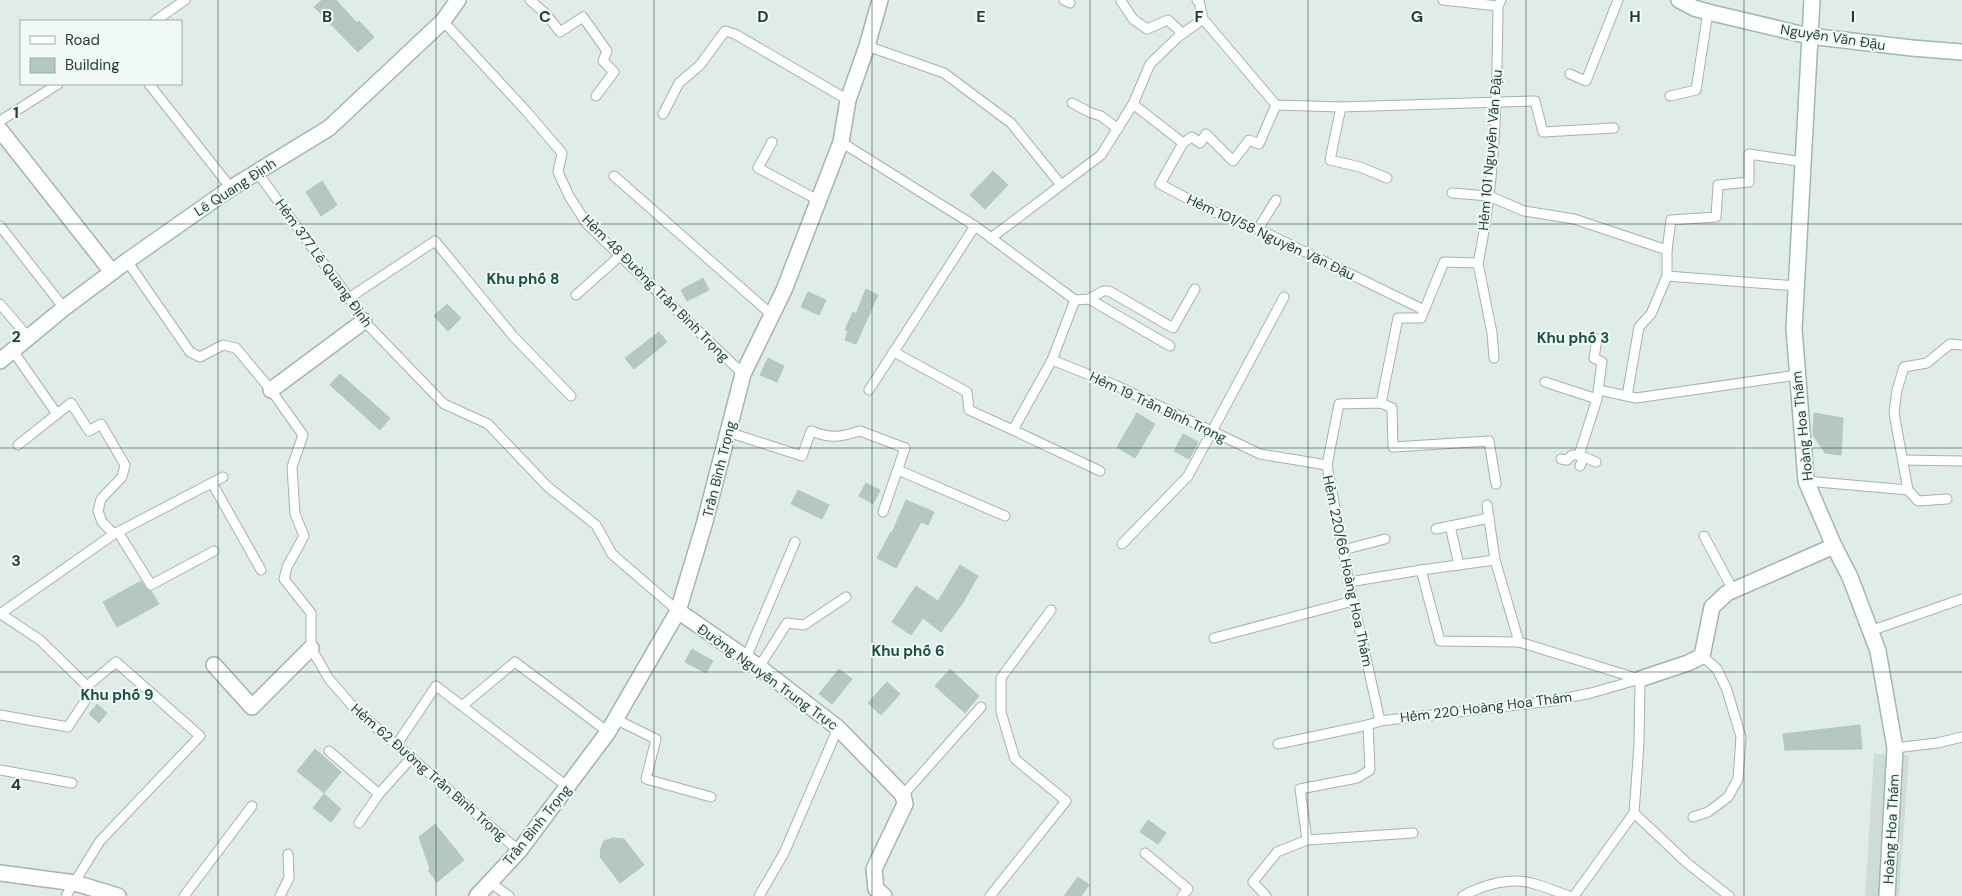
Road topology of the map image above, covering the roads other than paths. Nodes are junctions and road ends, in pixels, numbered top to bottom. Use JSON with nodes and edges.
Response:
{"nodes":[{"id":1,"x":185,"y":0,"type":"edge"},
{"id":2,"x":458,"y":0,"type":"edge"},
{"id":3,"x":530,"y":0,"type":"edge"},
{"id":4,"x":880,"y":0,"type":"edge"},
{"id":5,"x":1196,"y":0,"type":"edge"},
{"id":6,"x":1443,"y":0,"type":"edge"},
{"id":7,"x":1618,"y":0,"type":"edge"},
{"id":8,"x":1679,"y":0,"type":"edge"},
{"id":9,"x":1812,"y":0,"type":"edge"},
{"id":10,"x":1121,"y":1,"type":"edge"},
{"id":11,"x":1500,"y":3,"type":"edge"},
{"id":12,"x":1708,"y":12,"type":"junction"},
{"id":13,"x":1203,"y":19,"type":"junction"},
{"id":14,"x":156,"y":20,"type":"edge"},
{"id":15,"x":443,"y":21,"type":"junction"},
{"id":16,"x":1183,"y":34,"type":"junction"},
{"id":17,"x":1809,"y":36,"type":"junction"},
{"id":18,"x":867,"y":46,"type":"junction"},
{"id":19,"x":1962,"y":52,"type":"edge"},
{"id":20,"x":1570,"y":74,"type":"dead end"},
{"id":21,"x":56,"y":85,"type":"edge"},
{"id":22,"x":150,"y":85,"type":"edge"},
{"id":23,"x":596,"y":96,"type":"dead end"},
{"id":24,"x":1670,"y":96,"type":"dead end"},
{"id":25,"x":848,"y":100,"type":"junction"},
{"id":26,"x":1072,"y":103,"type":"dead end"},
{"id":27,"x":1497,"y":103,"type":"junction"},
{"id":28,"x":1133,"y":104,"type":"junction"},
{"id":29,"x":1276,"y":105,"type":"junction"},
{"id":30,"x":1342,"y":107,"type":"junction"},
{"id":31,"x":664,"y":114,"type":"dead end"},
{"id":32,"x":0,"y":121,"type":"edge"},
{"id":33,"x":1614,"y":128,"type":"dead end"},
{"id":34,"x":1118,"y":129,"type":"junction"},
{"id":35,"x":0,"y":130,"type":"edge"},
{"id":36,"x":772,"y":142,"type":"dead end"},
{"id":37,"x":841,"y":142,"type":"junction"},
{"id":38,"x":1183,"y":143,"type":"junction"},
{"id":39,"x":1803,"y":162,"type":"junction"},
{"id":40,"x":258,"y":172,"type":"junction"},
{"id":41,"x":614,"y":176,"type":"dead end"},
{"id":42,"x":1388,"y":178,"type":"dead end"},
{"id":43,"x":1061,"y":185,"type":"junction"},
{"id":44,"x":231,"y":188,"type":"junction"},
{"id":45,"x":1452,"y":193,"type":"dead end"},
{"id":46,"x":1489,"y":196,"type":"junction"},
{"id":47,"x":818,"y":200,"type":"junction"},
{"id":48,"x":1276,"y":200,"type":"dead end"},
{"id":49,"x":0,"y":226,"type":"edge"},
{"id":50,"x":975,"y":226,"type":"junction"},
{"id":51,"x":1258,"y":229,"type":"junction"},
{"id":52,"x":991,"y":238,"type":"junction"},
{"id":53,"x":1667,"y":250,"type":"junction"},
{"id":54,"x":621,"y":255,"type":"junction"},
{"id":55,"x":127,"y":261,"type":"junction"},
{"id":56,"x":1478,"y":263,"type":"junction"},
{"id":57,"x":112,"y":272,"type":"junction"},
{"id":58,"x":1667,"y":276,"type":"junction"},
{"id":59,"x":1796,"y":286,"type":"junction"},
{"id":60,"x":1195,"y":289,"type":"dead end"},
{"id":61,"x":576,"y":295,"type":"dead end"},
{"id":62,"x":1284,"y":296,"type":"dead end"},
{"id":63,"x":350,"y":298,"type":"junction"},
{"id":64,"x":1089,"y":299,"type":"junction"},
{"id":65,"x":1075,"y":300,"type":"junction"},
{"id":66,"x":0,"y":304,"type":"edge"},
{"id":67,"x":64,"y":308,"type":"junction"},
{"id":68,"x":1424,"y":310,"type":"junction"},
{"id":69,"x":772,"y":315,"type":"junction"},
{"id":70,"x":364,"y":321,"type":"junction"},
{"id":71,"x":29,"y":338,"type":"junction"},
{"id":72,"x":1597,"y":339,"type":"dead end"},
{"id":73,"x":1962,"y":345,"type":"edge"},
{"id":74,"x":1170,"y":346,"type":"dead end"},
{"id":75,"x":13,"y":351,"type":"junction"},
{"id":76,"x":894,"y":352,"type":"junction"},
{"id":77,"x":1494,"y":358,"type":"dead end"},
{"id":78,"x":1052,"y":360,"type":"junction"},
{"id":79,"x":0,"y":361,"type":"edge"},
{"id":80,"x":743,"y":374,"type":"junction"},
{"id":81,"x":1797,"y":375,"type":"junction"},
{"id":82,"x":1545,"y":382,"type":"dead end"},
{"id":83,"x":271,"y":390,"type":"junction"},
{"id":84,"x":869,"y":390,"type":"dead end"},
{"id":85,"x":1598,"y":395,"type":"junction"},
{"id":86,"x":571,"y":396,"type":"dead end"},
{"id":87,"x":1627,"y":396,"type":"junction"},
{"id":88,"x":1381,"y":404,"type":"junction"},
{"id":89,"x":57,"y":414,"type":"junction"},
{"id":90,"x":1013,"y":430,"type":"junction"},
{"id":91,"x":1211,"y":431,"type":"junction"},
{"id":92,"x":728,"y":432,"type":"junction"},
{"id":93,"x":18,"y":445,"type":"dead end"},
{"id":94,"x":1579,"y":455,"type":"junction"},
{"id":95,"x":1561,"y":458,"type":"dead end"},
{"id":96,"x":1903,"y":460,"type":"junction"},
{"id":97,"x":1962,"y":461,"type":"edge"},
{"id":98,"x":1596,"y":462,"type":"dead end"},
{"id":99,"x":1327,"y":465,"type":"junction"},
{"id":100,"x":1580,"y":466,"type":"dead end"},
{"id":101,"x":898,"y":470,"type":"junction"},
{"id":102,"x":1100,"y":471,"type":"dead end"},
{"id":103,"x":223,"y":478,"type":"dead end"},
{"id":104,"x":1806,"y":481,"type":"junction"},
{"id":105,"x":212,"y":483,"type":"junction"},
{"id":106,"x":1496,"y":484,"type":"dead end"},
{"id":107,"x":1908,"y":490,"type":"junction"},
{"id":108,"x":1947,"y":499,"type":"dead end"},
{"id":109,"x":1487,"y":505,"type":"dead end"},
{"id":110,"x":883,"y":512,"type":"dead end"},
{"id":111,"x":1005,"y":516,"type":"dead end"},
{"id":112,"x":1489,"y":518,"type":"junction"},
{"id":113,"x":1450,"y":526,"type":"junction"},
{"id":114,"x":1436,"y":529,"type":"dead end"},
{"id":115,"x":116,"y":533,"type":"junction"},
{"id":116,"x":1704,"y":536,"type":"dead end"},
{"id":117,"x":1385,"y":539,"type":"dead end"},
{"id":118,"x":795,"y":542,"type":"dead end"},
{"id":119,"x":1122,"y":544,"type":"dead end"},
{"id":120,"x":1834,"y":546,"type":"junction"},
{"id":121,"x":1343,"y":550,"type":"junction"},
{"id":122,"x":214,"y":552,"type":"dead end"},
{"id":123,"x":1495,"y":560,"type":"junction"},
{"id":124,"x":1459,"y":565,"type":"junction"},
{"id":125,"x":261,"y":570,"type":"dead end"},
{"id":126,"x":1421,"y":570,"type":"junction"},
{"id":127,"x":1349,"y":582,"type":"junction"},
{"id":128,"x":1733,"y":590,"type":"junction"},
{"id":129,"x":846,"y":597,"type":"dead end"},
{"id":130,"x":1962,"y":599,"type":"edge"},
{"id":131,"x":1353,"y":601,"type":"junction"},
{"id":132,"x":1051,"y":610,"type":"dead end"},
{"id":133,"x":678,"y":611,"type":"junction"},
{"id":134,"x":1,"y":614,"type":"edge"},
{"id":135,"x":1870,"y":631,"type":"junction"},
{"id":136,"x":1214,"y":638,"type":"dead end"},
{"id":137,"x":1520,"y":642,"type":"junction"},
{"id":138,"x":311,"y":648,"type":"junction"},
{"id":139,"x":1702,"y":656,"type":"junction"},
{"id":140,"x":753,"y":662,"type":"junction"},
{"id":141,"x":214,"y":665,"type":"dead end"},
{"id":142,"x":1640,"y":679,"type":"junction"},
{"id":143,"x":87,"y":686,"type":"junction"},
{"id":144,"x":462,"y":706,"type":"junction"},
{"id":145,"x":981,"y":707,"type":"dead end"},
{"id":146,"x":0,"y":715,"type":"edge"},
{"id":147,"x":615,"y":719,"type":"junction"},
{"id":148,"x":1380,"y":721,"type":"junction"},
{"id":149,"x":1368,"y":726,"type":"junction"},
{"id":150,"x":838,"y":728,"type":"junction"},
{"id":151,"x":608,"y":732,"type":"junction"},
{"id":152,"x":1962,"y":737,"type":"edge"},
{"id":153,"x":397,"y":744,"type":"junction"},
{"id":154,"x":1278,"y":744,"type":"dead end"},
{"id":155,"x":1895,"y":748,"type":"junction"},
{"id":156,"x":329,"y":751,"type":"dead end"},
{"id":157,"x":412,"y":758,"type":"junction"},
{"id":158,"x":0,"y":770,"type":"edge"},
{"id":159,"x":72,"y":783,"type":"dead end"},
{"id":160,"x":568,"y":787,"type":"junction"},
{"id":161,"x":378,"y":794,"type":"junction"},
{"id":162,"x":903,"y":795,"type":"junction"},
{"id":163,"x":712,"y":797,"type":"dead end"},
{"id":164,"x":252,"y":806,"type":"dead end"},
{"id":165,"x":1634,"y":814,"type":"junction"},
{"id":166,"x":1693,"y":817,"type":"dead end"},
{"id":167,"x":359,"y":823,"type":"dead end"},
{"id":168,"x":1413,"y":833,"type":"dead end"},
{"id":169,"x":1307,"y":840,"type":"junction"},
{"id":170,"x":518,"y":851,"type":"junction"},
{"id":171,"x":1145,"y":853,"type":"dead end"},
{"id":172,"x":288,"y":854,"type":"dead end"},
{"id":173,"x":0,"y":872,"type":"edge"},
{"id":174,"x":75,"y":882,"type":"junction"},
{"id":175,"x":489,"y":882,"type":"junction"},
{"id":176,"x":66,"y":896,"type":"edge"},
{"id":177,"x":118,"y":896,"type":"edge"},
{"id":178,"x":184,"y":896,"type":"edge"},
{"id":179,"x":280,"y":896,"type":"edge"},
{"id":180,"x":477,"y":896,"type":"edge"},
{"id":181,"x":509,"y":896,"type":"edge"},
{"id":182,"x":759,"y":896,"type":"edge"},
{"id":183,"x":884,"y":896,"type":"edge"},
{"id":184,"x":990,"y":896,"type":"edge"},
{"id":185,"x":1182,"y":896,"type":"edge"},
{"id":186,"x":1266,"y":896,"type":"edge"},
{"id":187,"x":1463,"y":896,"type":"edge"},
{"id":188,"x":1569,"y":896,"type":"edge"},
{"id":189,"x":1574,"y":896,"type":"edge"},
{"id":190,"x":1729,"y":896,"type":"edge"},
{"id":191,"x":1887,"y":896,"type":"edge"}],
"edges":[{"from":1,"to":14,"type":"lane"},
{"from":2,"to":15,"type":"street","name":"Lê Quang Định"},
{"from":3,"to":23,"type":"lane"},
{"from":4,"to":18,"type":"street","name":"Trần Bình Trọng"},
{"from":5,"to":13,"type":"lane"},
{"from":6,"to":11,"type":"lane"},
{"from":7,"to":20,"type":"lane"},
{"from":8,"to":12,"type":"street","name":"Nguyễn Văn Đậu"},
{"from":9,"to":17,"type":"street","name":"Hoàng Hoa Thám"},
{"from":10,"to":16,"type":"lane"},
{"from":11,"to":27,"type":"lane","name":"Hẻm 101 Nguyễn Văn Đậu"},
{"from":12,"to":17,"type":"street","name":"Nguyễn Văn Đậu"},
{"from":12,"to":24,"type":"lane"},
{"from":13,"to":16,"type":"lane"},
{"from":13,"to":29,"type":"lane"},
{"from":15,"to":40,"type":"street","name":"Lê Quang Định"},
{"from":15,"to":54,"type":"lane","name":"Hẻm 48 Đường Trần Bình Trọng"},
{"from":16,"to":28,"type":"lane"},
{"from":17,"to":19,"type":"street","name":"Nguyễn Văn Đậu"},
{"from":17,"to":39,"type":"street","name":"Hoàng Hoa Thám"},
{"from":18,"to":25,"type":"street","name":"Trần Bình Trọng"},
{"from":18,"to":43,"type":"lane"},
{"from":21,"to":32,"type":"lane"},
{"from":22,"to":44,"type":"lane"},
{"from":25,"to":31,"type":"lane"},
{"from":25,"to":37,"type":"street","name":"Trần Bình Trọng"},
{"from":26,"to":34,"type":"lane"},
{"from":27,"to":30,"type":"lane"},
{"from":27,"to":33,"type":"lane"},
{"from":27,"to":46,"type":"lane","name":"Hẻm 101 Nguyễn Văn Đậu"},
{"from":28,"to":34,"type":"lane"},
{"from":28,"to":38,"type":"lane"},
{"from":29,"to":30,"type":"lane"},
{"from":29,"to":38,"type":"lane"},
{"from":30,"to":42,"type":"lane"},
{"from":34,"to":43,"type":"lane"},
{"from":35,"to":57,"type":"street"},
{"from":36,"to":47,"type":"lane"},
{"from":37,"to":47,"type":"street","name":"Trần Bình Trọng"},
{"from":37,"to":50,"type":"lane"},
{"from":38,"to":51,"type":"lane","name":"Hẻm 101/58 Nguyễn Văn Đậu"},
{"from":39,"to":53,"type":"lane"},
{"from":39,"to":59,"type":"street","name":"Hoàng Hoa Thám"},
{"from":40,"to":44,"type":"street","name":"Lê Quang Định"},
{"from":40,"to":63,"type":"lane","name":"Hẻm 377 Lê Quang Định"},
{"from":41,"to":69,"type":"lane"},
{"from":43,"to":52,"type":"lane"},
{"from":44,"to":55,"type":"street","name":"Lê Quang Định"},
{"from":45,"to":46,"type":"lane"},
{"from":46,"to":53,"type":"lane"},
{"from":46,"to":56,"type":"lane","name":"Hẻm 101 Nguyễn Văn Đậu"},
{"from":47,"to":69,"type":"street","name":"Trần Bình Trọng"},
{"from":48,"to":51,"type":"lane"},
{"from":49,"to":67,"type":"lane"},
{"from":50,"to":52,"type":"lane"},
{"from":50,"to":76,"type":"lane"},
{"from":51,"to":68,"type":"lane","name":"Hẻm 101/58 Nguyễn Văn Đậu"},
{"from":52,"to":65,"type":"lane"},
{"from":53,"to":58,"type":"lane"},
{"from":54,"to":61,"type":"lane"},
{"from":54,"to":80,"type":"lane","name":"Hẻm 48 Đường Trần Bình Trọng"},
{"from":55,"to":57,"type":"street","name":"Lê Quang Định"},
{"from":55,"to":83,"type":"lane"},
{"from":56,"to":68,"type":"lane"},
{"from":56,"to":77,"type":"lane"},
{"from":57,"to":67,"type":"street","name":"Lê Quang Định"},
{"from":58,"to":59,"type":"lane"},
{"from":58,"to":87,"type":"lane"},
{"from":59,"to":81,"type":"street","name":"Hoàng Hoa Thám"},
{"from":60,"to":64,"type":"lane"},
{"from":62,"to":91,"type":"lane"},
{"from":63,"to":70,"type":"lane","name":"Hẻm 377 Lê Quang Định"},
{"from":63,"to":86,"type":"lane"},
{"from":64,"to":65,"type":"lane"},
{"from":64,"to":74,"type":"lane"},
{"from":65,"to":78,"type":"lane"},
{"from":66,"to":71,"type":"lane"},
{"from":67,"to":71,"type":"street","name":"Lê Quang Định"},
{"from":68,"to":88,"type":"lane"},
{"from":69,"to":80,"type":"street","name":"Trần Bình Trọng"},
{"from":70,"to":83,"type":"street"},
{"from":70,"to":133,"type":"lane","name":"Hẻm 377 Lê Quang Định"},
{"from":71,"to":75,"type":"street","name":"Lê Quang Định"},
{"from":72,"to":85,"type":"lane"},
{"from":73,"to":96,"type":"lane"},
{"from":75,"to":79,"type":"street","name":"Lê Quang Định"},
{"from":75,"to":89,"type":"lane"},
{"from":76,"to":84,"type":"lane"},
{"from":76,"to":90,"type":"lane"},
{"from":78,"to":90,"type":"lane"},
{"from":78,"to":91,"type":"lane","name":"Hẻm 19 Trần Bình Trọng"},
{"from":80,"to":92,"type":"street","name":"Trần Bình Trọng"},
{"from":81,"to":87,"type":"lane"},
{"from":81,"to":104,"type":"street","name":"Hoàng Hoa Thám"},
{"from":82,"to":85,"type":"lane"},
{"from":83,"to":138,"type":"lane"},
{"from":85,"to":87,"type":"lane"},
{"from":85,"to":94,"type":"lane"},
{"from":88,"to":99,"type":"lane","name":"Hẻm 220/66 Hoàng Hoa Thám"},
{"from":88,"to":106,"type":"lane"},
{"from":89,"to":93,"type":"lane"},
{"from":89,"to":115,"type":"lane"},
{"from":90,"to":102,"type":"lane"},
{"from":91,"to":99,"type":"lane","name":"Hẻm 19 Trần Bình Trọng"},
{"from":91,"to":119,"type":"lane"},
{"from":92,"to":101,"type":"lane"},
{"from":92,"to":133,"type":"street","name":"Trần Bình Trọng"},
{"from":94,"to":95,"type":"lane"},
{"from":94,"to":98,"type":"lane"},
{"from":94,"to":100,"type":"lane"},
{"from":96,"to":97,"type":"lane"},
{"from":96,"to":107,"type":"lane"},
{"from":99,"to":121,"type":"lane","name":"Hẻm 220/66 Hoàng Hoa Thám"},
{"from":101,"to":110,"type":"lane"},
{"from":101,"to":111,"type":"lane"},
{"from":103,"to":105,"type":"lane"},
{"from":104,"to":107,"type":"lane"},
{"from":104,"to":120,"type":"street","name":"Hoàng Hoa Thám"},
{"from":105,"to":115,"type":"lane"},
{"from":105,"to":125,"type":"lane"},
{"from":107,"to":108,"type":"lane"},
{"from":109,"to":112,"type":"lane"},
{"from":112,"to":113,"type":"lane"},
{"from":112,"to":123,"type":"lane"},
{"from":113,"to":114,"type":"lane"},
{"from":113,"to":124,"type":"lane"},
{"from":115,"to":122,"type":"lane"},
{"from":115,"to":134,"type":"lane"},
{"from":116,"to":128,"type":"lane"},
{"from":117,"to":121,"type":"lane"},
{"from":118,"to":140,"type":"lane"},
{"from":120,"to":128,"type":"street"},
{"from":120,"to":135,"type":"street","name":"Hoàng Hoa Thám"},
{"from":121,"to":127,"type":"lane","name":"Hẻm 220/66 Hoàng Hoa Thám"},
{"from":123,"to":124,"type":"lane"},
{"from":123,"to":137,"type":"lane"},
{"from":124,"to":126,"type":"lane"},
{"from":126,"to":127,"type":"lane"},
{"from":126,"to":137,"type":"lane"},
{"from":127,"to":131,"type":"lane","name":"Hẻm 220/66 Hoàng Hoa Thám"},
{"from":128,"to":139,"type":"street"},
{"from":129,"to":140,"type":"lane"},
{"from":130,"to":135,"type":"lane"},
{"from":131,"to":136,"type":"lane"},
{"from":131,"to":148,"type":"lane","name":"Hẻm 220/66 Hoàng Hoa Thám"},
{"from":132,"to":184,"type":"lane"},
{"from":133,"to":140,"type":"street","name":"Đường Nguyễn Trung Trực"},
{"from":133,"to":147,"type":"street","name":"Trần Bình Trọng"},
{"from":134,"to":143,"type":"lane"},
{"from":135,"to":155,"type":"street","name":"Hoàng Hoa Thám"},
{"from":137,"to":142,"type":"lane"},
{"from":138,"to":141,"type":"street"},
{"from":138,"to":153,"type":"lane","name":"Hẻm 62 Đường Trần Bình Trọng"},
{"from":139,"to":142,"type":"street","name":"Hẻm 220 Hoàng Hoa Thám"},
{"from":139,"to":166,"type":"lane"},
{"from":140,"to":150,"type":"street","name":"Đường Nguyễn Trung Trực"},
{"from":142,"to":148,"type":"lane","name":"Hẻm 220 Hoàng Hoa Thám"},
{"from":142,"to":165,"type":"lane"},
{"from":143,"to":146,"type":"lane"},
{"from":143,"to":174,"type":"lane"},
{"from":144,"to":151,"type":"lane"},
{"from":144,"to":153,"type":"lane"},
{"from":144,"to":160,"type":"lane"},
{"from":145,"to":162,"type":"lane"},
{"from":147,"to":151,"type":"street","name":"Trần Bình Trọng"},
{"from":147,"to":163,"type":"lane"},
{"from":148,"to":149,"type":"lane","name":"Hẻm 220 Hoàng Hoa Thám"},
{"from":149,"to":154,"type":"lane","name":"Hẻm 220 Hoàng Hoa Thám"},
{"from":149,"to":169,"type":"lane"},
{"from":150,"to":162,"type":"street","name":"Đường Nguyễn Trung Trực"},
{"from":150,"to":182,"type":"lane"},
{"from":151,"to":160,"type":"street","name":"Trần Bình Trọng"},
{"from":152,"to":155,"type":"lane"},
{"from":153,"to":157,"type":"lane","name":"Hẻm 62 Đường Trần Bình Trọng"},
{"from":155,"to":191,"type":"street","name":"Hoàng Hoa Thám"},
{"from":156,"to":161,"type":"lane"},
{"from":157,"to":161,"type":"lane"},
{"from":157,"to":170,"type":"lane","name":"Hẻm 62 Đường Trần Bình Trọng"},
{"from":158,"to":159,"type":"lane"},
{"from":160,"to":170,"type":"street","name":"Trần Bình Trọng"},
{"from":161,"to":167,"type":"lane"},
{"from":162,"to":183,"type":"street"},
{"from":164,"to":178,"type":"lane"},
{"from":165,"to":189,"type":"lane"},
{"from":165,"to":190,"type":"lane"},
{"from":168,"to":169,"type":"lane"},
{"from":169,"to":186,"type":"lane"},
{"from":170,"to":175,"type":"street","name":"Trần Bình Trọng"},
{"from":171,"to":185,"type":"lane"},
{"from":172,"to":179,"type":"lane"},
{"from":173,"to":174,"type":"street"},
{"from":174,"to":176,"type":"lane"},
{"from":174,"to":177,"type":"street"},
{"from":175,"to":180,"type":"street","name":"Trần Bình Trọng"},
{"from":175,"to":181,"type":"lane"},
{"from":187,"to":188,"type":"lane"}]}
